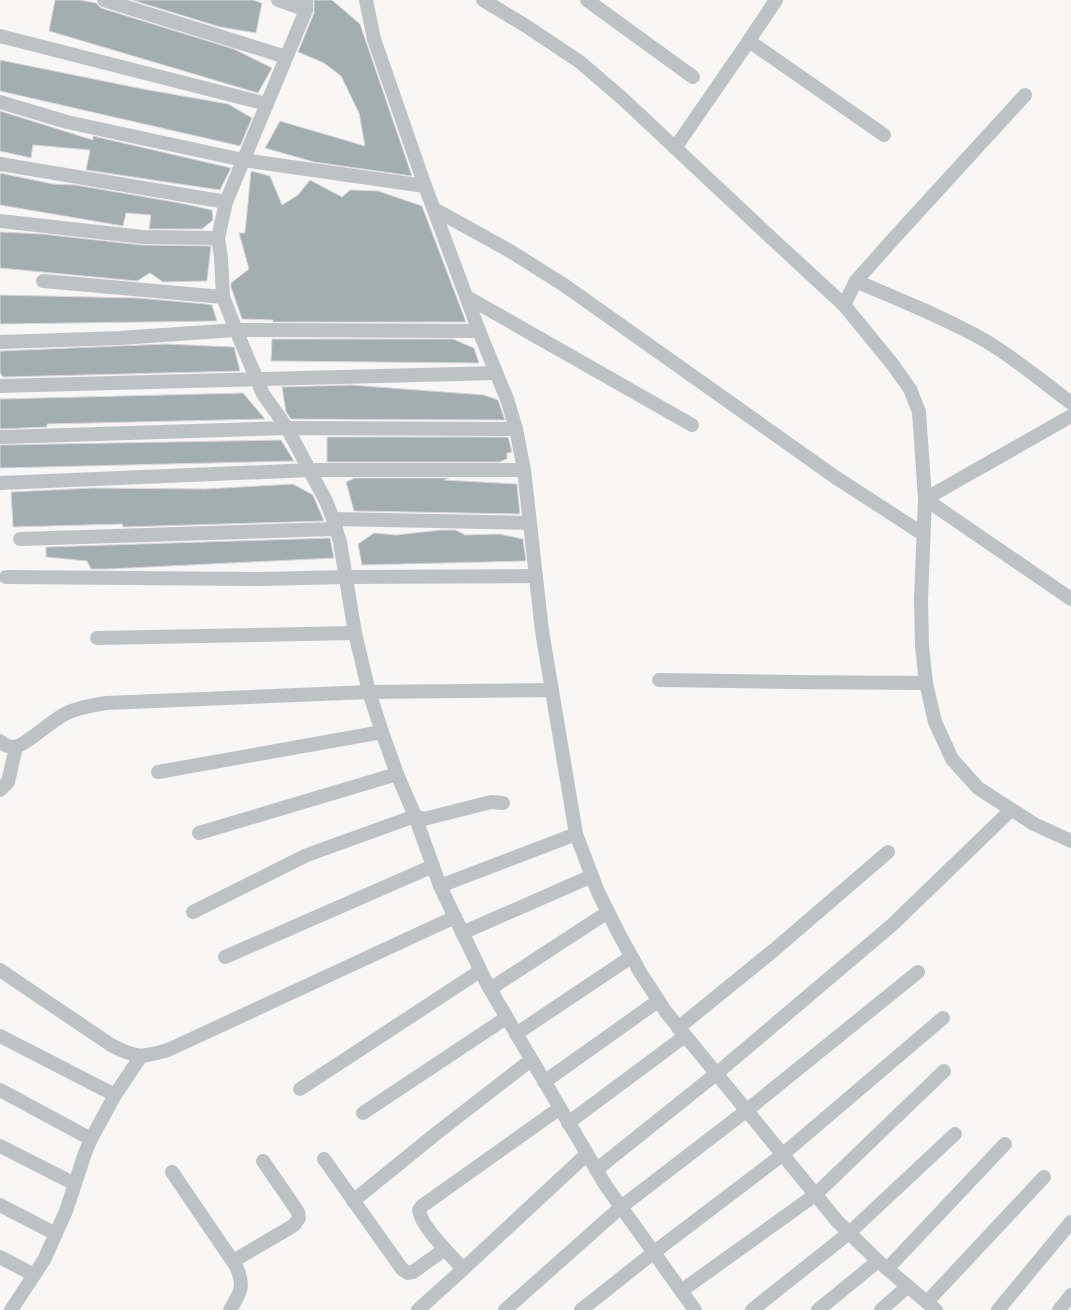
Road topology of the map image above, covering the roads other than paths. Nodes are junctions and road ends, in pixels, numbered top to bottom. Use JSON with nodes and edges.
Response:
{"nodes":[{"id":1,"x":104,"y":0,"type":"edge"},
{"id":2,"x":278,"y":0,"type":"edge"},
{"id":3,"x":366,"y":0,"type":"edge"},
{"id":4,"x":483,"y":0,"type":"edge"},
{"id":5,"x":587,"y":0,"type":"edge"},
{"id":6,"x":776,"y":0,"type":"edge"},
{"id":7,"x":306,"y":5,"type":"edge"},
{"id":8,"x":0,"y":36,"type":"edge"},
{"id":9,"x":749,"y":41,"type":"junction"},
{"id":10,"x":286,"y":57,"type":"junction"},
{"id":11,"x":693,"y":77,"type":"dead end"},
{"id":12,"x":1025,"y":95,"type":"dead end"},
{"id":13,"x":0,"y":102,"type":"edge"},
{"id":14,"x":267,"y":104,"type":"junction"},
{"id":15,"x":884,"y":135,"type":"dead end"},
{"id":16,"x":674,"y":148,"type":"junction"},
{"id":17,"x":243,"y":160,"type":"junction"},
{"id":18,"x":0,"y":164,"type":"edge"},
{"id":19,"x":425,"y":186,"type":"junction"},
{"id":20,"x":226,"y":202,"type":"junction"},
{"id":21,"x":434,"y":209,"type":"junction"},
{"id":22,"x":0,"y":221,"type":"edge"},
{"id":23,"x":218,"y":238,"type":"junction"},
{"id":24,"x":43,"y":281,"type":"dead end"},
{"id":25,"x":856,"y":282,"type":"junction"},
{"id":26,"x":223,"y":296,"type":"junction"},
{"id":27,"x":467,"y":297,"type":"junction"},
{"id":28,"x":844,"y":305,"type":"junction"},
{"id":29,"x":236,"y":330,"type":"junction"},
{"id":30,"x":479,"y":330,"type":"junction"},
{"id":31,"x":0,"y":342,"type":"edge"},
{"id":32,"x":496,"y":373,"type":"junction"},
{"id":33,"x":257,"y":379,"type":"junction"},
{"id":34,"x":0,"y":386,"type":"edge"},
{"id":35,"x":1071,"y":403,"type":"edge"},
{"id":36,"x":1071,"y":416,"type":"edge"},
{"id":37,"x":692,"y":425,"type":"dead end"},
{"id":38,"x":287,"y":428,"type":"junction"},
{"id":39,"x":516,"y":429,"type":"junction"},
{"id":40,"x":2,"y":437,"type":"dead end"},
{"id":41,"x":310,"y":470,"type":"junction"},
{"id":42,"x":524,"y":470,"type":"junction"},
{"id":43,"x":0,"y":483,"type":"edge"},
{"id":44,"x":925,"y":499,"type":"junction"},
{"id":45,"x":530,"y":523,"type":"junction"},
{"id":46,"x":335,"y":524,"type":"junction"},
{"id":47,"x":923,"y":534,"type":"junction"},
{"id":48,"x":20,"y":539,"type":"dead end"},
{"id":49,"x":536,"y":576,"type":"junction"},
{"id":50,"x":6,"y":577,"type":"dead end"},
{"id":51,"x":346,"y":577,"type":"junction"},
{"id":52,"x":1071,"y":600,"type":"edge"},
{"id":53,"x":355,"y":633,"type":"junction"},
{"id":54,"x":97,"y":638,"type":"dead end"},
{"id":55,"x":659,"y":680,"type":"dead end"},
{"id":56,"x":926,"y":683,"type":"junction"},
{"id":57,"x":552,"y":690,"type":"junction"},
{"id":58,"x":369,"y":692,"type":"junction"},
{"id":59,"x":382,"y":732,"type":"junction"},
{"id":60,"x":0,"y":741,"type":"edge"},
{"id":61,"x":16,"y":747,"type":"junction"},
{"id":62,"x":158,"y":772,"type":"dead end"},
{"id":63,"x":397,"y":774,"type":"junction"},
{"id":64,"x":0,"y":790,"type":"edge"},
{"id":65,"x":503,"y":803,"type":"dead end"},
{"id":66,"x":1011,"y":810,"type":"junction"},
{"id":67,"x":415,"y":816,"type":"junction"},
{"id":68,"x":199,"y":833,"type":"dead end"},
{"id":69,"x":576,"y":834,"type":"junction"},
{"id":70,"x":1071,"y":842,"type":"edge"},
{"id":71,"x":888,"y":852,"type":"dead end"},
{"id":72,"x":433,"y":866,"type":"junction"},
{"id":73,"x":592,"y":876,"type":"junction"},
{"id":74,"x":440,"y":886,"type":"junction"},
{"id":75,"x":193,"y":912,"type":"dead end"},
{"id":76,"x":608,"y":912,"type":"junction"},
{"id":77,"x":455,"y":917,"type":"junction"},
{"id":78,"x":462,"y":933,"type":"junction"},
{"id":79,"x":225,"y":957,"type":"dead end"},
{"id":80,"x":631,"y":957,"type":"junction"},
{"id":81,"x":0,"y":970,"type":"edge"},
{"id":82,"x":480,"y":971,"type":"junction"},
{"id":83,"x":918,"y":972,"type":"dead end"},
{"id":84,"x":490,"y":990,"type":"junction"},
{"id":85,"x":658,"y":1001,"type":"junction"},
{"id":86,"x":506,"y":1018,"type":"junction"},
{"id":87,"x":943,"y":1018,"type":"dead end"},
{"id":88,"x":682,"y":1032,"type":"junction"},
{"id":89,"x":516,"y":1034,"type":"junction"},
{"id":90,"x":0,"y":1036,"type":"edge"},
{"id":91,"x":141,"y":1056,"type":"junction"},
{"id":92,"x":531,"y":1060,"type":"junction"},
{"id":93,"x":944,"y":1071,"type":"dead end"},
{"id":94,"x":716,"y":1074,"type":"junction"},
{"id":95,"x":544,"y":1082,"type":"junction"},
{"id":96,"x":300,"y":1089,"type":"dead end"},
{"id":97,"x":0,"y":1090,"type":"edge"},
{"id":98,"x":115,"y":1095,"type":"junction"},
{"id":99,"x":560,"y":1108,"type":"junction"},
{"id":100,"x":746,"y":1111,"type":"junction"},
{"id":101,"x":363,"y":1114,"type":"dead end"},
{"id":102,"x":568,"y":1123,"type":"junction"},
{"id":103,"x":956,"y":1134,"type":"dead end"},
{"id":104,"x":92,"y":1139,"type":"junction"},
{"id":105,"x":1005,"y":1144,"type":"dead end"},
{"id":106,"x":0,"y":1146,"type":"edge"},
{"id":107,"x":587,"y":1154,"type":"junction"},
{"id":108,"x":782,"y":1155,"type":"junction"},
{"id":109,"x":324,"y":1159,"type":"dead end"},
{"id":110,"x":263,"y":1161,"type":"dead end"},
{"id":111,"x":596,"y":1170,"type":"junction"},
{"id":112,"x":172,"y":1172,"type":"dead end"},
{"id":113,"x":1044,"y":1177,"type":"dead end"},
{"id":114,"x":75,"y":1184,"type":"junction"},
{"id":115,"x":815,"y":1195,"type":"junction"},
{"id":116,"x":353,"y":1201,"type":"junction"},
{"id":117,"x":0,"y":1205,"type":"edge"},
{"id":118,"x":621,"y":1207,"type":"junction"},
{"id":119,"x":1071,"y":1222,"type":"edge"},
{"id":120,"x":849,"y":1233,"type":"junction"},
{"id":121,"x":56,"y":1234,"type":"junction"},
{"id":122,"x":445,"y":1249,"type":"junction"},
{"id":123,"x":654,"y":1253,"type":"junction"},
{"id":124,"x":0,"y":1257,"type":"edge"},
{"id":125,"x":233,"y":1261,"type":"junction"},
{"id":126,"x":883,"y":1265,"type":"junction"},
{"id":127,"x":463,"y":1269,"type":"junction"},
{"id":128,"x":34,"y":1274,"type":"junction"},
{"id":129,"x":908,"y":1286,"type":"junction"},
{"id":130,"x":681,"y":1291,"type":"junction"},
{"id":131,"x":1071,"y":1294,"type":"edge"},
{"id":132,"x":931,"y":1306,"type":"edge"},
{"id":133,"x":11,"y":1310,"type":"edge"},
{"id":134,"x":230,"y":1310,"type":"edge"},
{"id":135,"x":418,"y":1310,"type":"edge"},
{"id":136,"x":506,"y":1310,"type":"edge"},
{"id":137,"x":581,"y":1310,"type":"edge"},
{"id":138,"x":695,"y":1310,"type":"edge"},
{"id":139,"x":752,"y":1310,"type":"edge"},
{"id":140,"x":818,"y":1310,"type":"edge"},
{"id":141,"x":881,"y":1310,"type":"edge"},
{"id":142,"x":998,"y":1310,"type":"edge"},
{"id":143,"x":1059,"y":1310,"type":"edge"}],
"edges":[{"from":1,"to":10,"type":"street"},
{"from":2,"to":7,"type":"street"},
{"from":3,"to":19,"type":"street"},
{"from":4,"to":16,"type":"street"},
{"from":5,"to":11,"type":"street"},
{"from":6,"to":9,"type":"street"},
{"from":7,"to":10,"type":"street"},
{"from":8,"to":14,"type":"street"},
{"from":9,"to":15,"type":"street"},
{"from":9,"to":16,"type":"street"},
{"from":10,"to":14,"type":"street"},
{"from":12,"to":25,"type":"street"},
{"from":13,"to":17,"type":"street"},
{"from":14,"to":17,"type":"street"},
{"from":16,"to":28,"type":"street"},
{"from":17,"to":19,"type":"street"},
{"from":17,"to":20,"type":"street"},
{"from":18,"to":20,"type":"street"},
{"from":19,"to":21,"type":"street"},
{"from":20,"to":23,"type":"street"},
{"from":21,"to":27,"type":"street"},
{"from":21,"to":47,"type":"street"},
{"from":22,"to":23,"type":"street"},
{"from":23,"to":26,"type":"street"},
{"from":24,"to":26,"type":"street"},
{"from":25,"to":28,"type":"street"},
{"from":25,"to":35,"type":"street"},
{"from":26,"to":29,"type":"street"},
{"from":27,"to":30,"type":"street"},
{"from":27,"to":37,"type":"street"},
{"from":28,"to":44,"type":"street"},
{"from":29,"to":30,"type":"street"},
{"from":29,"to":31,"type":"street"},
{"from":29,"to":33,"type":"street"},
{"from":30,"to":32,"type":"street"},
{"from":32,"to":33,"type":"street"},
{"from":32,"to":39,"type":"street"},
{"from":33,"to":34,"type":"street"},
{"from":33,"to":38,"type":"street"},
{"from":36,"to":44,"type":"street"},
{"from":38,"to":39,"type":"street"},
{"from":38,"to":40,"type":"street"},
{"from":38,"to":41,"type":"street"},
{"from":39,"to":42,"type":"street"},
{"from":41,"to":42,"type":"street"},
{"from":41,"to":43,"type":"street"},
{"from":41,"to":46,"type":"street"},
{"from":42,"to":45,"type":"street"},
{"from":44,"to":47,"type":"street"},
{"from":44,"to":52,"type":"street"},
{"from":45,"to":46,"type":"street"},
{"from":45,"to":49,"type":"street"},
{"from":46,"to":48,"type":"street"},
{"from":46,"to":51,"type":"street"},
{"from":47,"to":56,"type":"street"},
{"from":49,"to":51,"type":"street"},
{"from":49,"to":57,"type":"street"},
{"from":50,"to":51,"type":"street"},
{"from":51,"to":53,"type":"street"},
{"from":53,"to":54,"type":"street"},
{"from":53,"to":58,"type":"street"},
{"from":55,"to":56,"type":"street"},
{"from":56,"to":66,"type":"street"},
{"from":57,"to":58,"type":"street"},
{"from":57,"to":69,"type":"street"},
{"from":58,"to":59,"type":"street"},
{"from":58,"to":61,"type":"street"},
{"from":59,"to":62,"type":"street"},
{"from":59,"to":63,"type":"street"},
{"from":60,"to":61,"type":"street"},
{"from":61,"to":64,"type":"street"},
{"from":63,"to":67,"type":"street"},
{"from":63,"to":68,"type":"street"},
{"from":65,"to":67,"type":"street"},
{"from":66,"to":70,"type":"street"},
{"from":66,"to":94,"type":"street"},
{"from":67,"to":72,"type":"street"},
{"from":67,"to":75,"type":"street"},
{"from":69,"to":73,"type":"street"},
{"from":69,"to":74,"type":"street"},
{"from":71,"to":88,"type":"street"},
{"from":72,"to":74,"type":"street"},
{"from":72,"to":79,"type":"street"},
{"from":73,"to":76,"type":"street"},
{"from":73,"to":78,"type":"street"},
{"from":74,"to":77,"type":"street"},
{"from":76,"to":80,"type":"street"},
{"from":76,"to":84,"type":"street"},
{"from":77,"to":78,"type":"street"},
{"from":77,"to":91,"type":"street"},
{"from":78,"to":82,"type":"street"},
{"from":80,"to":85,"type":"street"},
{"from":80,"to":89,"type":"street"},
{"from":81,"to":91,"type":"street"},
{"from":82,"to":84,"type":"street"},
{"from":82,"to":96,"type":"street"},
{"from":83,"to":100,"type":"street"},
{"from":84,"to":86,"type":"street"},
{"from":85,"to":88,"type":"street"},
{"from":85,"to":95,"type":"street"},
{"from":86,"to":89,"type":"street"},
{"from":86,"to":101,"type":"street"},
{"from":87,"to":108,"type":"street"},
{"from":88,"to":94,"type":"street"},
{"from":88,"to":102,"type":"street"},
{"from":89,"to":92,"type":"street"},
{"from":90,"to":98,"type":"street"},
{"from":91,"to":98,"type":"street"},
{"from":92,"to":95,"type":"street"},
{"from":92,"to":116,"type":"street"},
{"from":93,"to":115,"type":"street"},
{"from":94,"to":100,"type":"street"},
{"from":94,"to":111,"type":"street"},
{"from":95,"to":99,"type":"street"},
{"from":97,"to":104,"type":"street"},
{"from":98,"to":104,"type":"street"},
{"from":99,"to":102,"type":"street"},
{"from":99,"to":122,"type":"street"},
{"from":100,"to":108,"type":"street"},
{"from":100,"to":118,"type":"street"},
{"from":102,"to":107,"type":"street"},
{"from":103,"to":120,"type":"street"},
{"from":104,"to":114,"type":"street"},
{"from":105,"to":126,"type":"street"},
{"from":106,"to":114,"type":"street"},
{"from":107,"to":111,"type":"street"},
{"from":107,"to":127,"type":"street"},
{"from":108,"to":115,"type":"street"},
{"from":108,"to":123,"type":"street"},
{"from":109,"to":116,"type":"street"},
{"from":110,"to":125,"type":"street"},
{"from":111,"to":118,"type":"street"},
{"from":112,"to":125,"type":"street"},
{"from":113,"to":132,"type":"street"},
{"from":114,"to":121,"type":"street"},
{"from":115,"to":120,"type":"street"},
{"from":115,"to":130,"type":"street"},
{"from":116,"to":122,"type":"street"},
{"from":117,"to":121,"type":"street"},
{"from":118,"to":123,"type":"street"},
{"from":118,"to":136,"type":"street"},
{"from":119,"to":142,"type":"street"},
{"from":120,"to":126,"type":"street"},
{"from":120,"to":139,"type":"street"},
{"from":121,"to":128,"type":"street"},
{"from":122,"to":127,"type":"street"},
{"from":123,"to":130,"type":"street"},
{"from":123,"to":137,"type":"street"},
{"from":124,"to":128,"type":"street"},
{"from":125,"to":134,"type":"street"},
{"from":126,"to":129,"type":"street"},
{"from":126,"to":140,"type":"street"},
{"from":127,"to":135,"type":"street"},
{"from":128,"to":133,"type":"street"},
{"from":129,"to":132,"type":"street"},
{"from":129,"to":141,"type":"street"},
{"from":130,"to":138,"type":"street"},
{"from":131,"to":143,"type":"street"}]}
